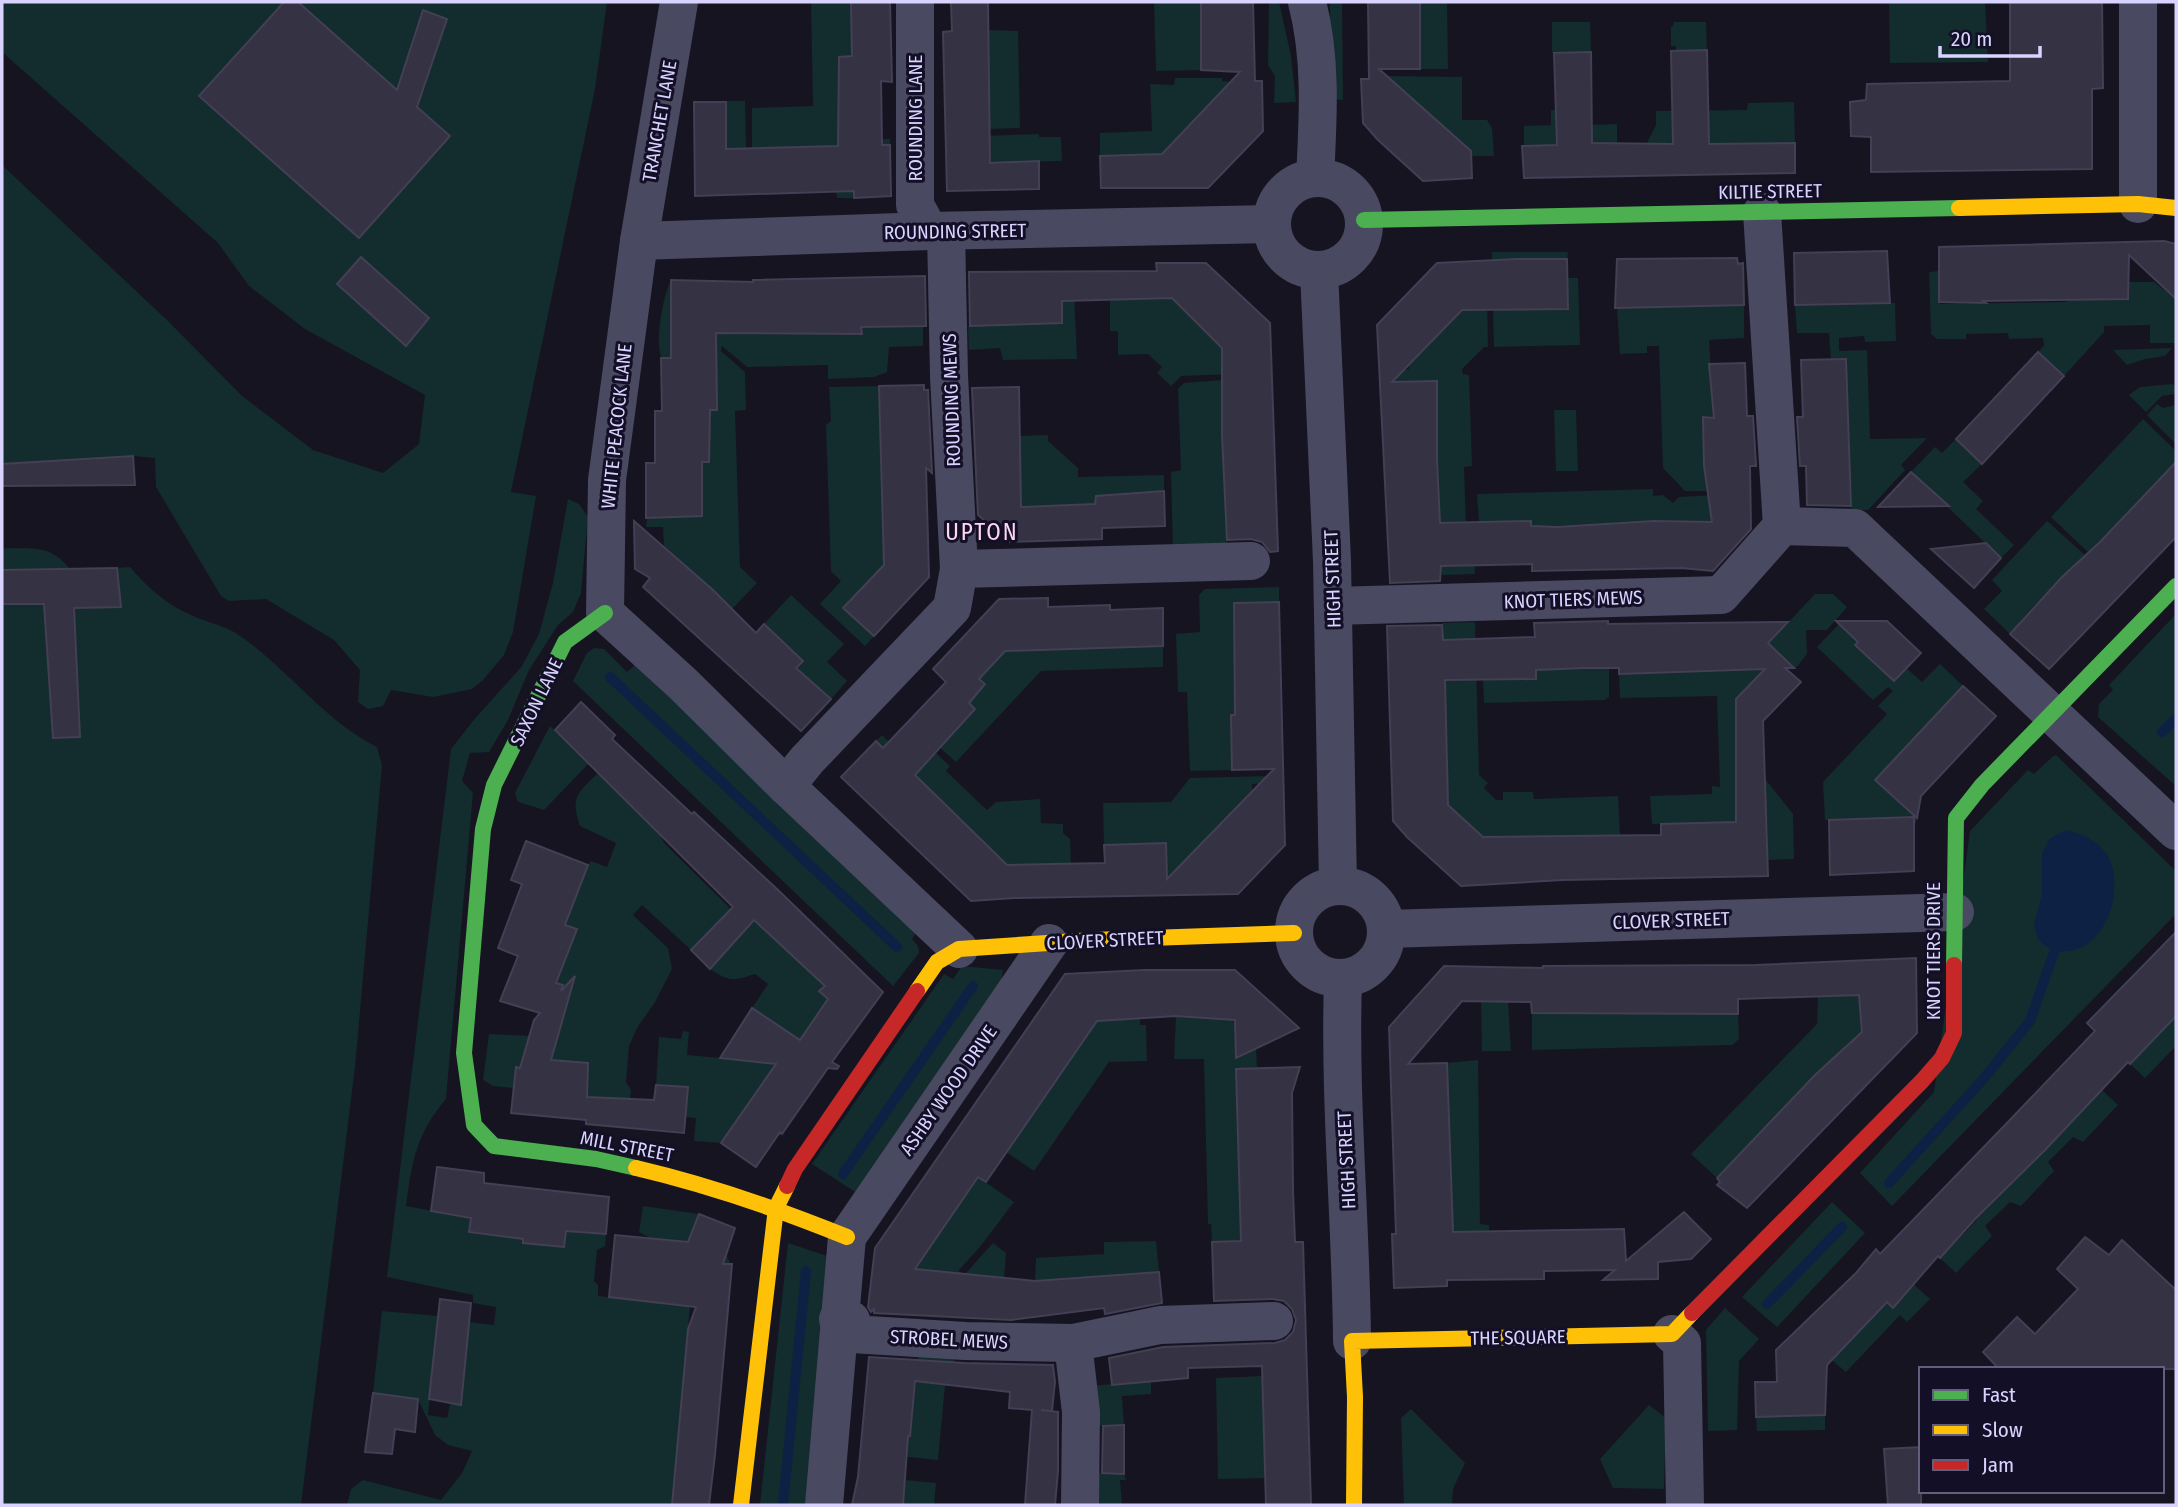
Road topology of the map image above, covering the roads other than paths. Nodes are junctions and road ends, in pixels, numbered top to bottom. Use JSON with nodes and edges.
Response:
{"nodes":[{"id":1,"x":679,"y":2,"type":"edge"},
{"id":2,"x":915,"y":2,"type":"edge"},
{"id":3,"x":2138,"y":2,"type":"edge"},
{"id":4,"x":1309,"y":5,"type":"edge"},
{"id":5,"x":1315,"y":178,"type":"junction"},
{"id":6,"x":2138,"y":204,"type":"junction"},
{"id":7,"x":2176,"y":208,"type":"edge"},
{"id":8,"x":1762,"y":212,"type":"junction"},
{"id":9,"x":1364,"y":220,"type":"junction"},
{"id":10,"x":1271,"y":224,"type":"junction"},
{"id":11,"x":938,"y":231,"type":"junction"},
{"id":12,"x":639,"y":241,"type":"junction"},
{"id":13,"x":1319,"y":271,"type":"junction"},
{"id":14,"x":1782,"y":526,"type":"junction"},
{"id":15,"x":1251,"y":561,"type":"dead end"},
{"id":16,"x":959,"y":569,"type":"junction"},
{"id":17,"x":2176,"y":586,"type":"edge"},
{"id":18,"x":1333,"y":606,"type":"junction"},
{"id":19,"x":606,"y":613,"type":"junction"},
{"id":20,"x":2051,"y":712,"type":"junction"},
{"id":21,"x":786,"y":786,"type":"junction"},
{"id":22,"x":2176,"y":831,"type":"edge"},
{"id":23,"x":1338,"y":886,"type":"junction"},
{"id":24,"x":1955,"y":912,"type":"junction"},
{"id":25,"x":1387,"y":929,"type":"junction"},
{"id":26,"x":1294,"y":933,"type":"junction"},
{"id":27,"x":1049,"y":943,"type":"junction"},
{"id":28,"x":958,"y":948,"type":"junction"},
{"id":29,"x":1343,"y":979,"type":"junction"},
{"id":30,"x":474,"y":1125,"type":"joint"},
{"id":31,"x":776,"y":1208,"type":"junction"},
{"id":32,"x":847,"y":1237,"type":"junction"},
{"id":33,"x":838,"y":1319,"type":"junction"},
{"id":34,"x":1274,"y":1321,"type":"dead end"},
{"id":35,"x":1672,"y":1334,"type":"junction"},
{"id":36,"x":1352,"y":1341,"type":"junction"},
{"id":37,"x":1073,"y":1343,"type":"junction"},
{"id":38,"x":741,"y":1505,"type":"edge"},
{"id":39,"x":824,"y":1505,"type":"edge"},
{"id":40,"x":1080,"y":1505,"type":"edge"},
{"id":41,"x":1354,"y":1505,"type":"edge"},
{"id":42,"x":1685,"y":1505,"type":"edge"}],
"edges":[{"from":1,"to":12,"type":"street","name":"TRANCHET LANE"},
{"from":2,"to":11,"type":"street","name":"ROUNDING LANE"},
{"from":3,"to":6,"type":"street"},
{"from":4,"to":5,"type":"street"},
{"from":5,"to":9,"type":"street"},
{"from":5,"to":10,"type":"street"},
{"from":6,"to":7,"type":"street","name":"KILTIE STREET"},
{"from":6,"to":8,"type":"street","name":"KILTIE STREET"},
{"from":8,"to":9,"type":"street","name":"KILTIE STREET"},
{"from":8,"to":14,"type":"street"},
{"from":9,"to":13,"type":"street"},
{"from":10,"to":11,"type":"street","name":"ROUNDING STREET"},
{"from":10,"to":13,"type":"street"},
{"from":11,"to":12,"type":"street","name":"ROUNDING STREET"},
{"from":11,"to":16,"type":"street","name":"ROUNDING MEWS"},
{"from":12,"to":19,"type":"street","name":"WHITE PEACOCK LANE"},
{"from":13,"to":18,"type":"street","name":"HIGH STREET"},
{"from":14,"to":18,"type":"street","name":"KNOT TIERS MEWS"},
{"from":14,"to":20,"type":"street"},
{"from":15,"to":16,"type":"street"},
{"from":16,"to":21,"type":"street","name":"ROUNDING MEWS"},
{"from":17,"to":20,"type":"street","name":"KNOT TIERS DRIVE"},
{"from":18,"to":23,"type":"street","name":"HIGH STREET"},
{"from":19,"to":21,"type":"street"},
{"from":19,"to":30,"type":"street","name":"SAXON LANE"},
{"from":20,"to":22,"type":"street"},
{"from":20,"to":24,"type":"street","name":"KNOT TIERS DRIVE"},
{"from":21,"to":28,"type":"street"},
{"from":23,"to":25,"type":"street"},
{"from":23,"to":26,"type":"street"},
{"from":24,"to":25,"type":"street","name":"CLOVER STREET"},
{"from":24,"to":35,"type":"street","name":"KNOT TIERS DRIVE"},
{"from":25,"to":29,"type":"street"},
{"from":26,"to":27,"type":"street","name":"CLOVER STREET"},
{"from":26,"to":29,"type":"street"},
{"from":27,"to":28,"type":"street","name":"CLOVER STREET"},
{"from":27,"to":32,"type":"street","name":"ASHBY WOOD DRIVE"},
{"from":28,"to":31,"type":"street"},
{"from":29,"to":36,"type":"street","name":"HIGH STREET"},
{"from":30,"to":31,"type":"street","name":"MILL STREET"},
{"from":31,"to":32,"type":"street"},
{"from":31,"to":38,"type":"street"},
{"from":32,"to":33,"type":"street","name":"ASHBY WOOD DRIVE"},
{"from":33,"to":37,"type":"street","name":"STROBEL MEWS"},
{"from":33,"to":39,"type":"street","name":"ASHBY WOOD DRIVE"},
{"from":34,"to":37,"type":"street","name":"STROBEL MEWS"},
{"from":35,"to":36,"type":"street","name":"THE SQUARE"},
{"from":35,"to":42,"type":"street"},
{"from":36,"to":41,"type":"street"},
{"from":37,"to":40,"type":"street"}]}
